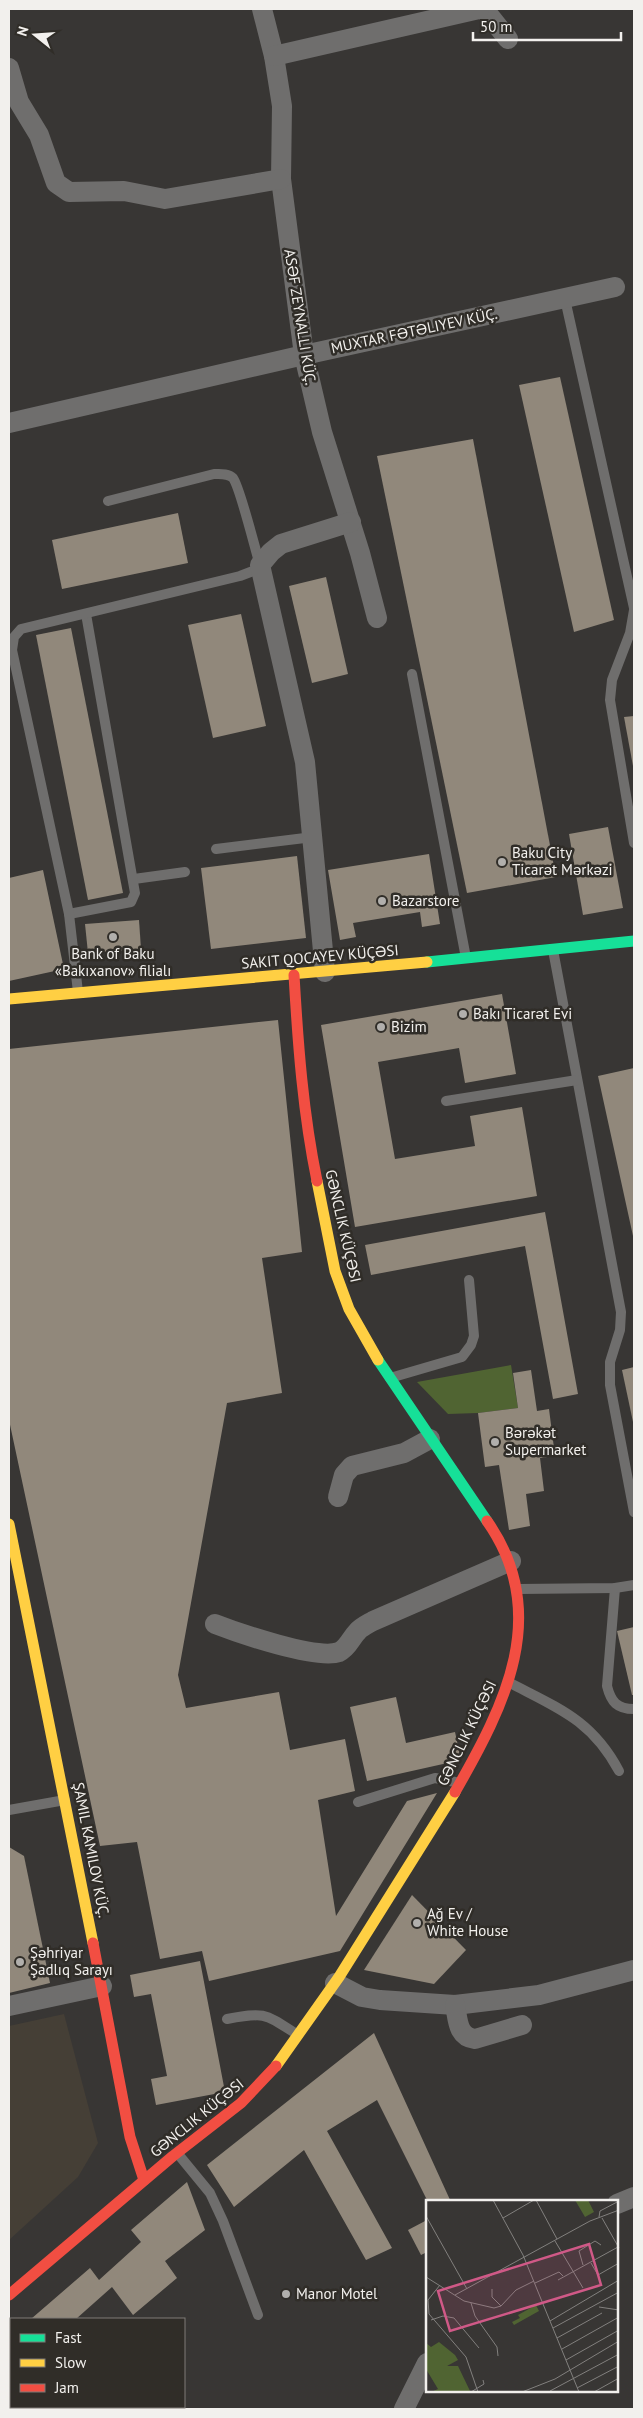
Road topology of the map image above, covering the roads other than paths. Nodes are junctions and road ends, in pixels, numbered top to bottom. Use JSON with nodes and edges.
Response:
{"nodes":[{"id":1,"x":262,"y":9,"type":"edge"},
{"id":2,"x":479,"y":9,"type":"edge"},
{"id":3,"x":484,"y":9,"type":"edge"},
{"id":4,"x":508,"y":39,"type":"dead end"},
{"id":5,"x":274,"y":56,"type":"junction"},
{"id":6,"x":9,"y":68,"type":"edge"},
{"id":7,"x":281,"y":179,"type":"junction"},
{"id":8,"x":615,"y":287,"type":"dead end"},
{"id":9,"x":564,"y":299,"type":"junction"},
{"id":10,"x":304,"y":355,"type":"junction"},
{"id":11,"x":9,"y":423,"type":"edge"},
{"id":12,"x":108,"y":501,"type":"dead end"},
{"id":13,"x":351,"y":522,"type":"junction"},
{"id":14,"x":260,"y":565,"type":"junction"},
{"id":15,"x":634,"y":609,"type":"edge"},
{"id":16,"x":86,"y":614,"type":"junction"},
{"id":17,"x":377,"y":618,"type":"dead end"},
{"id":18,"x":412,"y":674,"type":"dead end"},
{"id":19,"x":313,"y":838,"type":"junction"},
{"id":20,"x":634,"y":843,"type":"edge"},
{"id":21,"x":216,"y":849,"type":"dead end"},
{"id":22,"x":185,"y":872,"type":"dead end"},
{"id":23,"x":134,"y":878,"type":"junction"},
{"id":24,"x":69,"y":914,"type":"junction"},
{"id":25,"x":634,"y":941,"type":"edge"},
{"id":26,"x":552,"y":949,"type":"junction"},
{"id":27,"x":466,"y":958,"type":"junction"},
{"id":28,"x":325,"y":972,"type":"junction"},
{"id":29,"x":294,"y":975,"type":"junction"},
{"id":30,"x":78,"y":993,"type":"junction"},
{"id":31,"x":9,"y":999,"type":"edge"},
{"id":32,"x":577,"y":1080,"type":"junction"},
{"id":33,"x":446,"y":1101,"type":"dead end"},
{"id":34,"x":469,"y":1280,"type":"dead end"},
{"id":35,"x":389,"y":1378,"type":"junction"},
{"id":36,"x":430,"y":1439,"type":"junction"},
{"id":37,"x":338,"y":1497,"type":"dead end"},
{"id":38,"x":634,"y":1512,"type":"edge"},
{"id":39,"x":9,"y":1524,"type":"edge"},
{"id":40,"x":511,"y":1560,"type":"junction"},
{"id":41,"x":634,"y":1585,"type":"edge"},
{"id":42,"x":615,"y":1588,"type":"junction"},
{"id":43,"x":518,"y":1589,"type":"junction"},
{"id":44,"x":216,"y":1624,"type":"dead end"},
{"id":45,"x":509,"y":1682,"type":"junction"},
{"id":46,"x":634,"y":1710,"type":"edge"},
{"id":47,"x":619,"y":1771,"type":"dead end"},
{"id":48,"x":461,"y":1783,"type":"junction"},
{"id":49,"x":66,"y":1800,"type":"junction"},
{"id":50,"x":358,"y":1802,"type":"dead end"},
{"id":51,"x":9,"y":1810,"type":"edge"},
{"id":52,"x":634,"y":1970,"type":"edge"},
{"id":53,"x":335,"y":1983,"type":"junction"},
{"id":54,"x":102,"y":1986,"type":"junction"},
{"id":55,"x":455,"y":2005,"type":"junction"},
{"id":56,"x":9,"y":2006,"type":"edge"},
{"id":57,"x":226,"y":2019,"type":"dead end"},
{"id":58,"x":522,"y":2025,"type":"dead end"},
{"id":59,"x":298,"y":2035,"type":"junction"},
{"id":60,"x":177,"y":2153,"type":"junction"},
{"id":61,"x":144,"y":2180,"type":"junction"},
{"id":62,"x":634,"y":2197,"type":"edge"},
{"id":63,"x":618,"y":2204,"type":"edge"},
{"id":64,"x":9,"y":2295,"type":"edge"},
{"id":65,"x":258,"y":2315,"type":"dead end"},
{"id":66,"x":426,"y":2365,"type":"edge"},
{"id":67,"x":404,"y":2409,"type":"edge"}],
"edges":[{"from":1,"to":5,"type":"street"},
{"from":2,"to":5,"type":"street"},
{"from":3,"to":4,"type":"street"},
{"from":5,"to":7,"type":"street"},
{"from":6,"to":7,"type":"street"},
{"from":7,"to":10,"type":"street"},
{"from":8,"to":9,"type":"street","name":"MUXTAR FƏTƏLIYEV KÜÇ."},
{"from":9,"to":10,"type":"street","name":"MUXTAR FƏTƏLIYEV KÜÇ."},
{"from":9,"to":15,"type":"lane"},
{"from":10,"to":11,"type":"street","name":"MUXTAR FƏTƏLIYEV KÜÇ."},
{"from":10,"to":13,"type":"street"},
{"from":12,"to":14,"type":"lane"},
{"from":13,"to":14,"type":"street"},
{"from":13,"to":17,"type":"street"},
{"from":14,"to":16,"type":"lane"},
{"from":14,"to":19,"type":"street"},
{"from":15,"to":20,"type":"lane"},
{"from":16,"to":23,"type":"lane"},
{"from":16,"to":24,"type":"lane"},
{"from":18,"to":27,"type":"lane"},
{"from":19,"to":21,"type":"lane"},
{"from":19,"to":28,"type":"street"},
{"from":22,"to":23,"type":"lane"},
{"from":23,"to":24,"type":"lane"},
{"from":24,"to":30,"type":"lane"},
{"from":25,"to":26,"type":"street","name":"SAKIT QOCAYEV KÜÇƏSI"},
{"from":26,"to":27,"type":"street","name":"SAKIT QOCAYEV KÜÇƏSI"},
{"from":26,"to":32,"type":"lane"},
{"from":27,"to":28,"type":"street","name":"SAKIT QOCAYEV KÜÇƏSI"},
{"from":28,"to":29,"type":"street","name":"SAKIT QOCAYEV KÜÇƏSI"},
{"from":29,"to":30,"type":"street","name":"SAKIT QOCAYEV KÜÇƏSI"},
{"from":29,"to":35,"type":"street","name":"GƏNCLIK KÜÇƏSI"},
{"from":30,"to":31,"type":"street","name":"SAKIT QOCAYEV KÜÇƏSI"},
{"from":32,"to":33,"type":"lane"},
{"from":32,"to":38,"type":"lane"},
{"from":34,"to":35,"type":"lane"},
{"from":35,"to":36,"type":"street","name":"GƏNCLIK KÜÇƏSI"},
{"from":36,"to":37,"type":"street"},
{"from":36,"to":40,"type":"street","name":"GƏNCLIK KÜÇƏSI"},
{"from":39,"to":49,"type":"street","name":"ŞAMIL KAMILOV KÜÇ."},
{"from":40,"to":43,"type":"street","name":"GƏNCLIK KÜÇƏSI"},
{"from":40,"to":44,"type":"street"},
{"from":41,"to":42,"type":"lane"},
{"from":42,"to":43,"type":"lane"},
{"from":42,"to":46,"type":"lane"},
{"from":43,"to":45,"type":"street","name":"GƏNCLIK KÜÇƏSI"},
{"from":45,"to":47,"type":"lane"},
{"from":45,"to":48,"type":"street","name":"GƏNCLIK KÜÇƏSI"},
{"from":48,"to":50,"type":"lane"},
{"from":48,"to":53,"type":"street","name":"GƏNCLIK KÜÇƏSI"},
{"from":49,"to":51,"type":"lane"},
{"from":49,"to":54,"type":"street","name":"ŞAMIL KAMILOV KÜÇ."},
{"from":52,"to":55,"type":"street"},
{"from":53,"to":55,"type":"street"},
{"from":53,"to":59,"type":"street","name":"GƏNCLIK KÜÇƏSI"},
{"from":54,"to":56,"type":"street"},
{"from":54,"to":61,"type":"street","name":"ŞAMIL KAMILOV KÜÇ."},
{"from":55,"to":58,"type":"street"},
{"from":57,"to":59,"type":"lane"},
{"from":59,"to":60,"type":"street","name":"GƏNCLIK KÜÇƏSI"},
{"from":60,"to":61,"type":"street","name":"GƏNCLIK KÜÇƏSI"},
{"from":60,"to":65,"type":"lane"},
{"from":61,"to":64,"type":"street","name":"GƏNCLIK KÜÇƏSI"},
{"from":62,"to":63,"type":"street"},
{"from":66,"to":67,"type":"street"}]}
